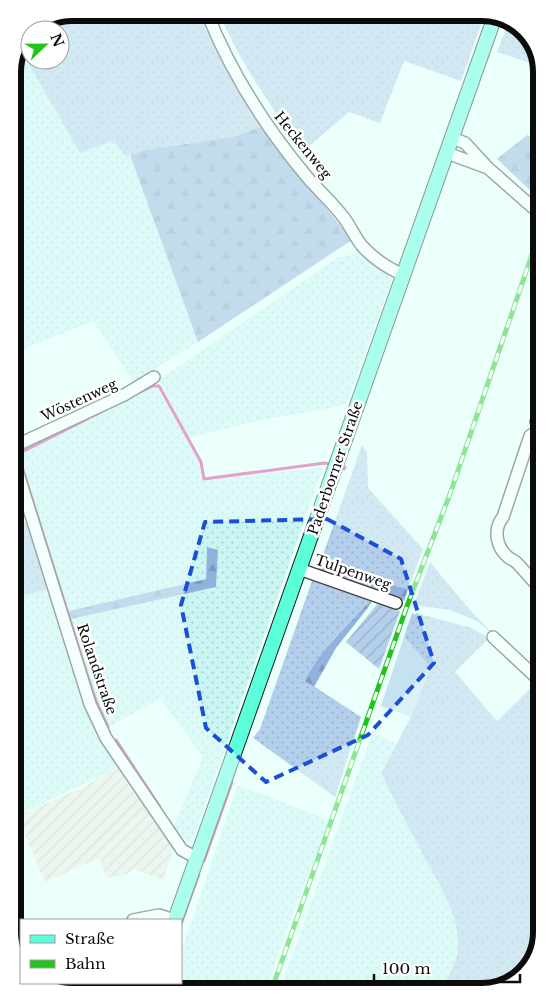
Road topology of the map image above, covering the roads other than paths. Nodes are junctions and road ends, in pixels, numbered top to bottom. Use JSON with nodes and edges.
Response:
{"nodes":[{"id":1,"x":210,"y":21,"type":"edge"},
{"id":2,"x":493,"y":22,"type":"edge"},
{"id":3,"x":452,"y":138,"type":"junction"},
{"id":4,"x":447,"y":153,"type":"junction"},
{"id":5,"x":488,"y":168,"type":"junction"},
{"id":6,"x":533,"y":208,"type":"edge"},
{"id":7,"x":403,"y":275,"type":"junction"},
{"id":8,"x":154,"y":377,"type":"dead end"},
{"id":9,"x":533,"y":432,"type":"edge"},
{"id":10,"x":21,"y":443,"type":"edge"},
{"id":11,"x":533,"y":448,"type":"edge"},
{"id":12,"x":526,"y":449,"type":"junction"},
{"id":13,"x":21,"y":483,"type":"edge"},
{"id":14,"x":300,"y":570,"type":"junction"},
{"id":15,"x":533,"y":580,"type":"edge"},
{"id":16,"x":396,"y":603,"type":"dead end"},
{"id":17,"x":493,"y":637,"type":"dead end"},
{"id":18,"x":533,"y":674,"type":"edge"},
{"id":19,"x":197,"y":858,"type":"junction"},
{"id":20,"x":137,"y":919,"type":"edge"},
{"id":21,"x":172,"y":919,"type":"edge"},
{"id":22,"x":175,"y":919,"type":"edge"}],
"edges":[{"from":1,"to":7,"type":"street","name":"Heckenweg"},
{"from":2,"to":3,"type":"main road","name":"Paderborner Straße"},
{"from":3,"to":4,"type":"main road","name":"Paderborner Straße"},
{"from":3,"to":5,"type":"street"},
{"from":4,"to":5,"type":"street"},
{"from":4,"to":7,"type":"main road","name":"Paderborner Straße"},
{"from":5,"to":6,"type":"street"},
{"from":7,"to":14,"type":"main road","name":"Paderborner Straße"},
{"from":8,"to":10,"type":"street","name":"Wöstenweg"},
{"from":9,"to":12,"type":"street"},
{"from":11,"to":12,"type":"street"},
{"from":12,"to":15,"type":"street"},
{"from":13,"to":19,"type":"street","name":"Rolandstraße"},
{"from":14,"to":16,"type":"street","name":"Tulpenweg"},
{"from":14,"to":19,"type":"main road","name":"Paderborner Straße"},
{"from":17,"to":18,"type":"street"},
{"from":19,"to":22,"type":"main road","name":"Paderborner Straße"},
{"from":20,"to":21,"type":"street"}]}
